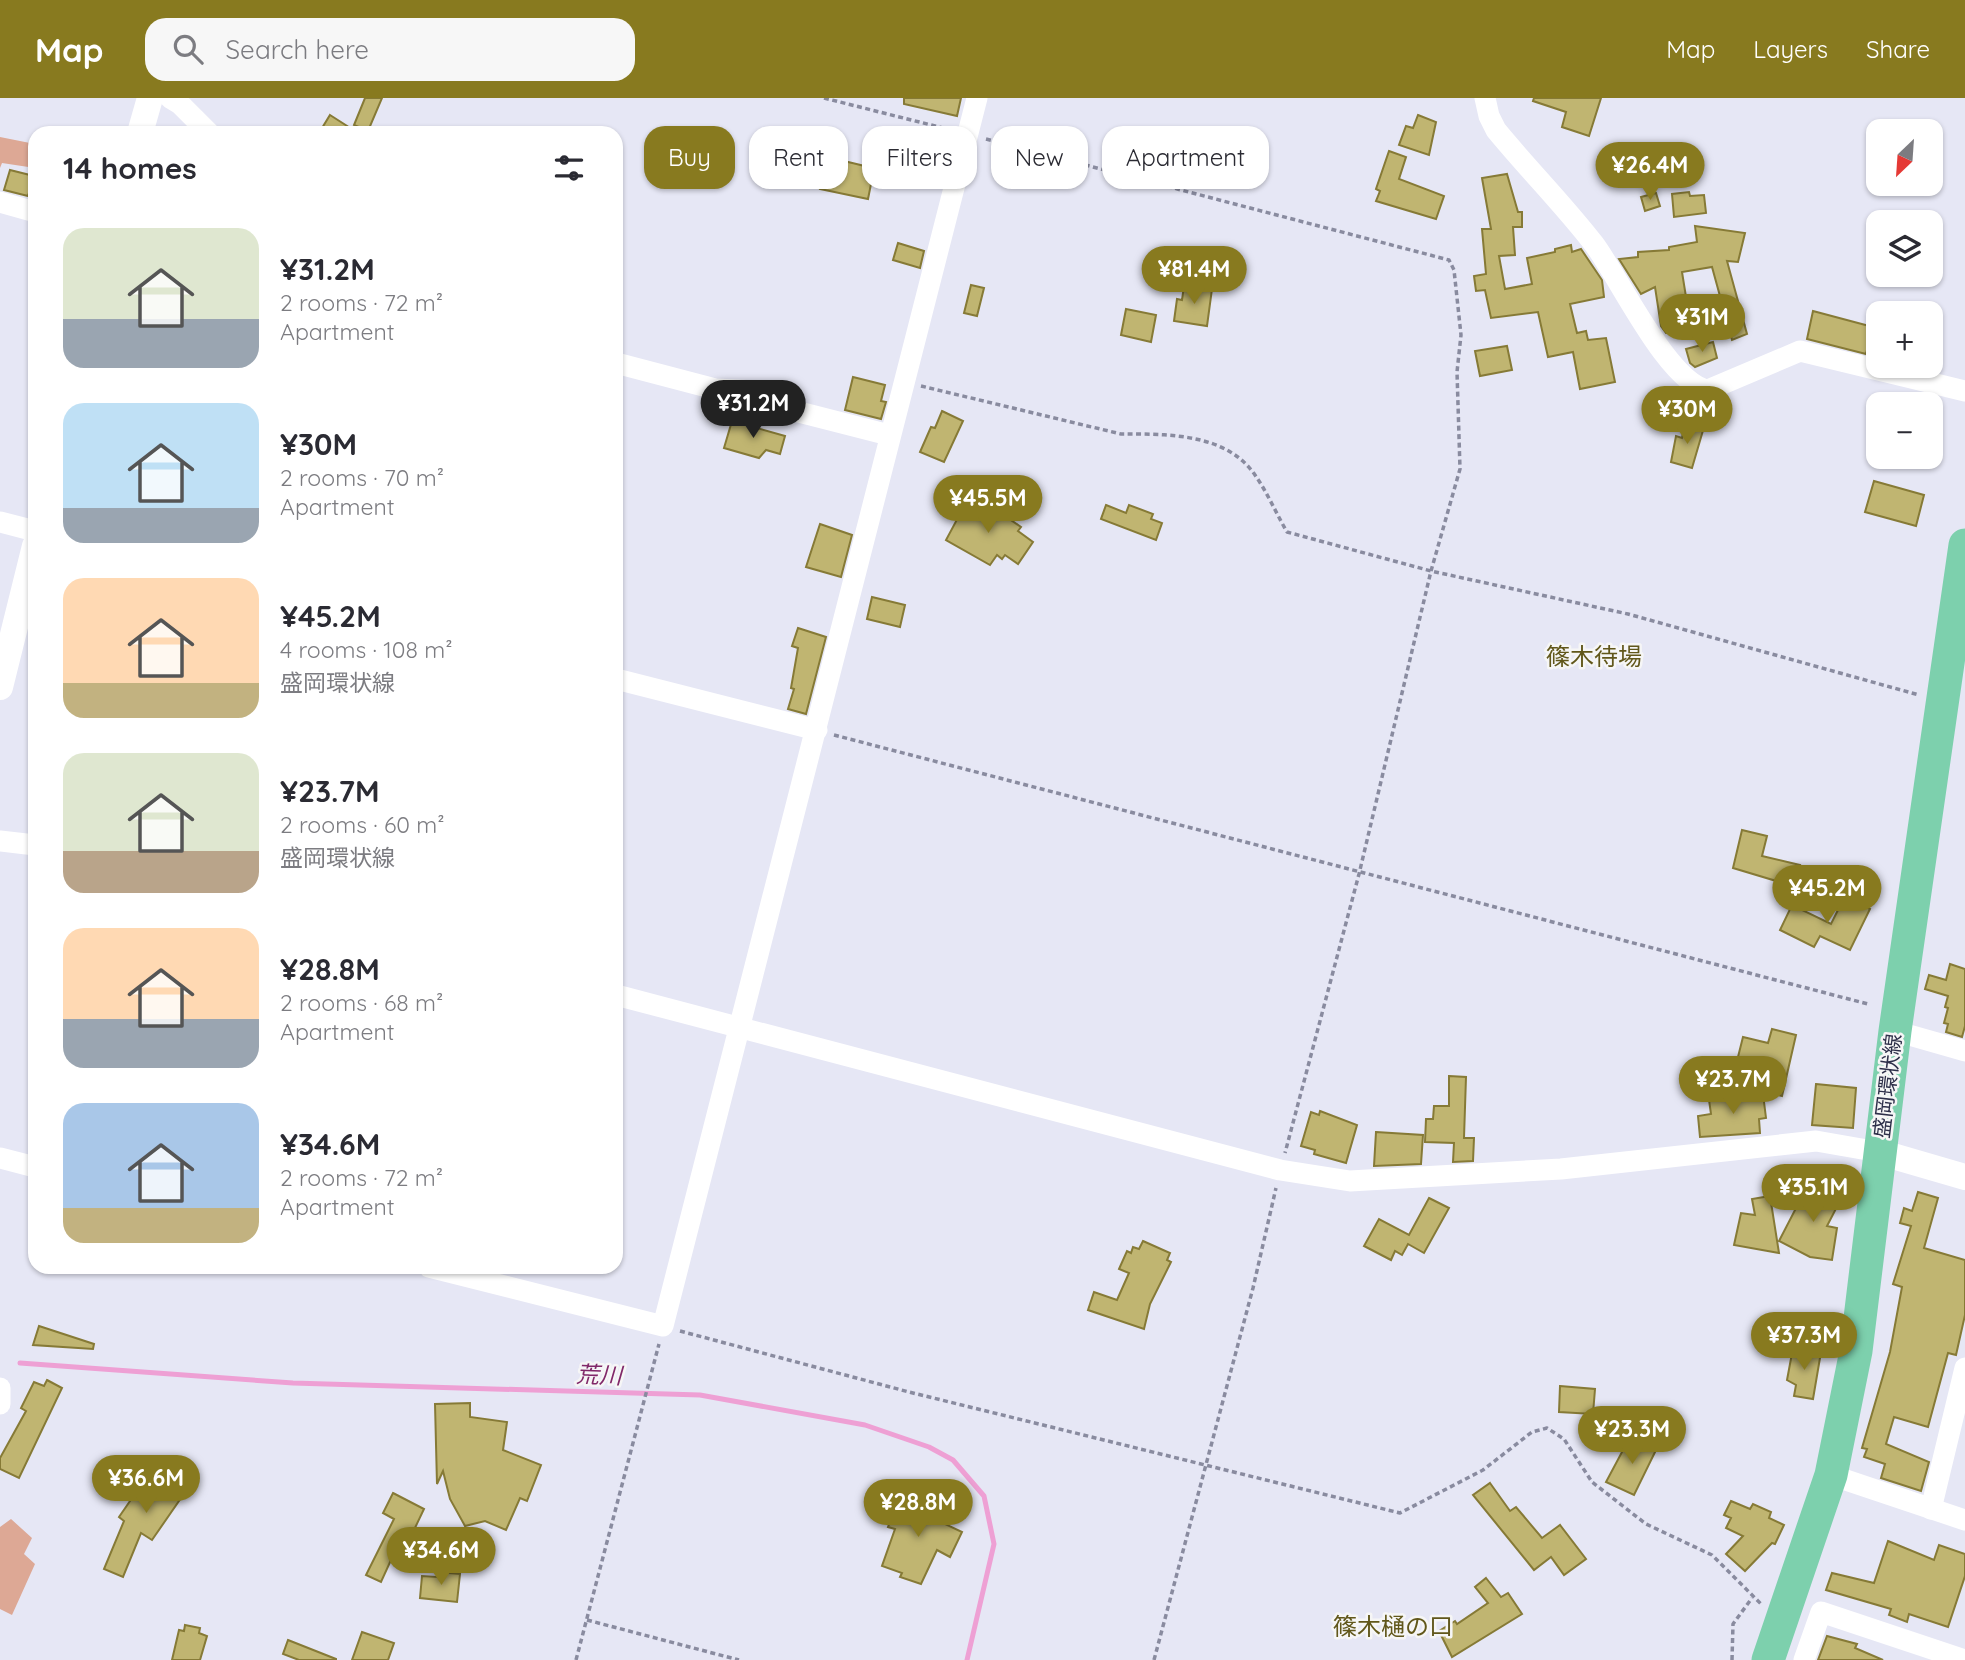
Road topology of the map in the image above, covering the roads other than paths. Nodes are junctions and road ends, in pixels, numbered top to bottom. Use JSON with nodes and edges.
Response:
{"nodes":[{"id":1,"x":149,"y":98,"type":"edge"},
{"id":2,"x":170,"y":98,"type":"edge"},
{"id":3,"x":977,"y":98,"type":"edge"},
{"id":4,"x":1486,"y":98,"type":"edge"},
{"id":5,"x":142,"y":126,"type":"edge"},
{"id":6,"x":202,"y":126,"type":"edge"},
{"id":7,"x":0,"y":202,"type":"edge"},
{"id":8,"x":28,"y":210,"type":"edge"},
{"id":9,"x":623,"y":365,"type":"edge"},
{"id":10,"x":1965,"y":391,"type":"edge"},
{"id":11,"x":889,"y":435,"type":"junction"},
{"id":12,"x":0,"y":522,"type":"edge"},
{"id":13,"x":28,"y":529,"type":"edge"},
{"id":14,"x":1964,"y":551,"type":"edge"},
{"id":15,"x":28,"y":574,"type":"edge"},
{"id":16,"x":623,"y":681,"type":"edge"},
{"id":17,"x":0,"y":687,"type":"edge"},
{"id":18,"x":817,"y":730,"type":"junction"},
{"id":19,"x":0,"y":841,"type":"edge"},
{"id":20,"x":28,"y":844,"type":"edge"},
{"id":21,"x":623,"y":997,"type":"edge"},
{"id":22,"x":740,"y":1027,"type":"junction"},
{"id":23,"x":1895,"y":1031,"type":"junction"},
{"id":24,"x":1965,"y":1051,"type":"edge"},
{"id":25,"x":1879,"y":1152,"type":"junction"},
{"id":26,"x":0,"y":1158,"type":"edge"},
{"id":27,"x":28,"y":1165,"type":"edge"},
{"id":28,"x":1965,"y":1177,"type":"edge"},
{"id":29,"x":457,"y":1274,"type":"edge"},
{"id":30,"x":1965,"y":1368,"type":"edge"},
{"id":31,"x":0,"y":1388,"type":"edge"},
{"id":32,"x":0,"y":1404,"type":"edge"},
{"id":33,"x":1831,"y":1475,"type":"junction"},
{"id":34,"x":1931,"y":1509,"type":"junction"},
{"id":35,"x":1965,"y":1520,"type":"edge"},
{"id":36,"x":1768,"y":1660,"type":"edge"},
{"id":37,"x":1804,"y":1660,"type":"edge"},
{"id":38,"x":1965,"y":1660,"type":"edge"}],
"edges":[{"from":1,"to":5,"type":"street"},
{"from":2,"to":6,"type":"street"},
{"from":3,"to":11,"type":"street"},
{"from":4,"to":10,"type":"street"},
{"from":7,"to":8,"type":"street"},
{"from":9,"to":11,"type":"street"},
{"from":11,"to":18,"type":"street"},
{"from":12,"to":13,"type":"street"},
{"from":14,"to":23,"type":"main road","name":"盛岡環状線"},
{"from":15,"to":17,"type":"street"},
{"from":16,"to":18,"type":"street"},
{"from":18,"to":22,"type":"street"},
{"from":19,"to":20,"type":"street"},
{"from":21,"to":22,"type":"street"},
{"from":22,"to":25,"type":"street"},
{"from":22,"to":29,"type":"street"},
{"from":23,"to":24,"type":"street"},
{"from":23,"to":25,"type":"main road","name":"盛岡環状線"},
{"from":25,"to":28,"type":"street"},
{"from":25,"to":33,"type":"main road","name":"盛岡環状線"},
{"from":26,"to":27,"type":"street"},
{"from":30,"to":34,"type":"street"},
{"from":31,"to":32,"type":"street"},
{"from":33,"to":34,"type":"street"},
{"from":33,"to":36,"type":"main road","name":"盛岡環状線"},
{"from":34,"to":35,"type":"street"},
{"from":37,"to":38,"type":"street"}]}
